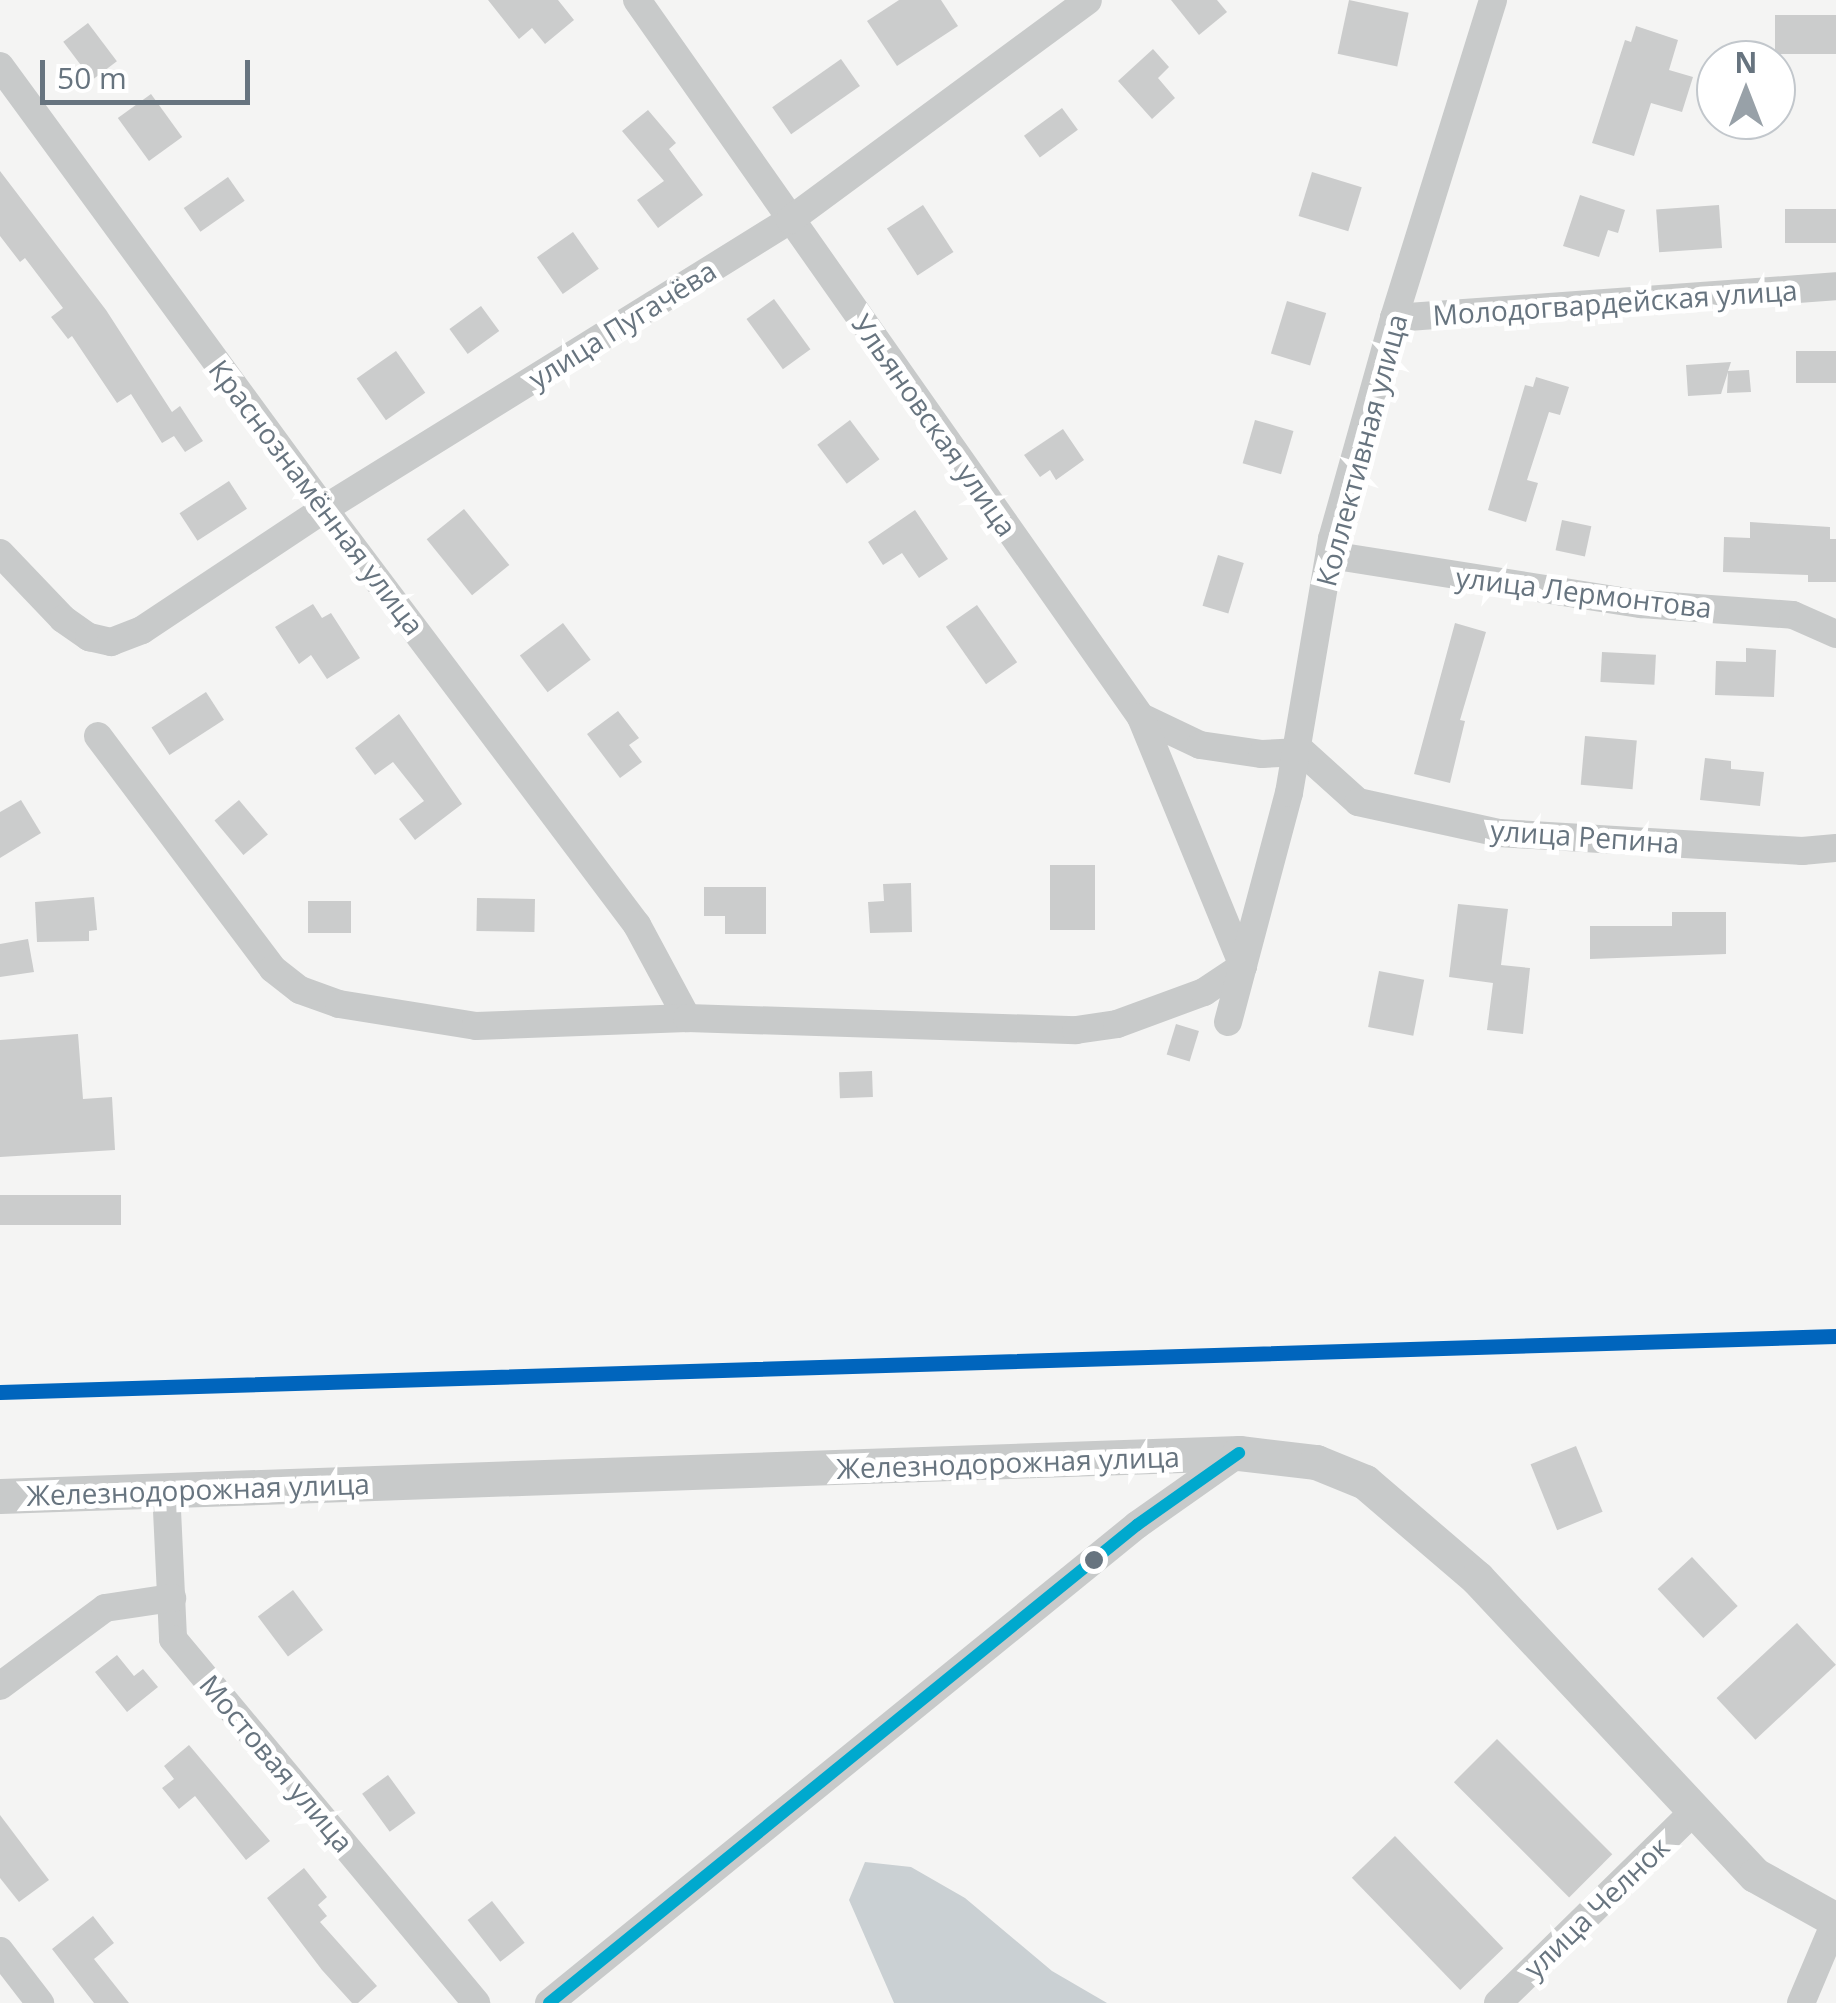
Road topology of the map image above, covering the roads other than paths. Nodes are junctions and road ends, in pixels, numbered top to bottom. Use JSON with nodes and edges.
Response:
{"nodes":[{"id":1,"x":637,"y":0,"type":"edge"},
{"id":2,"x":1088,"y":0,"type":"edge"},
{"id":3,"x":1494,"y":0,"type":"edge"},
{"id":4,"x":0,"y":66,"type":"edge"},
{"id":5,"x":790,"y":220,"type":"junction"},
{"id":6,"x":1836,"y":286,"type":"edge"},
{"id":7,"x":1394,"y":318,"type":"junction"},
{"id":8,"x":324,"y":510,"type":"junction"},
{"id":9,"x":0,"y":553,"type":"edge"},
{"id":10,"x":1330,"y":554,"type":"junction"},
{"id":11,"x":1836,"y":634,"type":"edge"},
{"id":12,"x":1141,"y":717,"type":"junction"},
{"id":13,"x":98,"y":736,"type":"dead end"},
{"id":14,"x":1297,"y":749,"type":"junction"},
{"id":15,"x":1836,"y":848,"type":"edge"},
{"id":16,"x":1243,"y":966,"type":"junction"},
{"id":17,"x":686,"y":1018,"type":"junction"},
{"id":18,"x":1228,"y":1022,"type":"dead end"},
{"id":19,"x":1239,"y":1453,"type":"junction"},
{"id":20,"x":166,"y":1489,"type":"junction"},
{"id":21,"x":0,"y":1496,"type":"edge"},
{"id":22,"x":172,"y":1598,"type":"junction"},
{"id":23,"x":0,"y":1686,"type":"edge"},
{"id":24,"x":1694,"y":1811,"type":"junction"},
{"id":25,"x":1836,"y":1920,"type":"edge"},
{"id":26,"x":0,"y":1951,"type":"edge"},
{"id":27,"x":40,"y":2003,"type":"edge"},
{"id":28,"x":476,"y":2003,"type":"edge"},
{"id":29,"x":549,"y":2003,"type":"edge"},
{"id":30,"x":1498,"y":2003,"type":"edge"},
{"id":31,"x":1801,"y":2003,"type":"edge"}],
"edges":[{"from":1,"to":5,"type":"street","name":"Ульяновская улица"},
{"from":2,"to":5,"type":"street","name":"улица Пугачёва"},
{"from":3,"to":7,"type":"street","name":"Коллективная улица"},
{"from":4,"to":8,"type":"street","name":"Краснознамённая улица"},
{"from":5,"to":8,"type":"street","name":"улица Пугачёва"},
{"from":5,"to":12,"type":"street","name":"Ульяновская улица"},
{"from":6,"to":7,"type":"street","name":"Молодогвардейская улица"},
{"from":7,"to":10,"type":"street","name":"Коллективная улица"},
{"from":8,"to":9,"type":"street","name":"улица Пугачёва"},
{"from":8,"to":17,"type":"street","name":"Краснознамённая улица"},
{"from":10,"to":11,"type":"street","name":"улица Лермонтова"},
{"from":10,"to":14,"type":"street","name":"Коллективная улица"},
{"from":12,"to":14,"type":"street","name":"Ульяновская улица"},
{"from":12,"to":16,"type":"street"},
{"from":13,"to":17,"type":"street"},
{"from":14,"to":15,"type":"street","name":"улица Репина"},
{"from":14,"to":16,"type":"street","name":"Коллективная улица"},
{"from":16,"to":17,"type":"street"},
{"from":16,"to":18,"type":"street","name":"Коллективная улица"},
{"from":19,"to":20,"type":"street","name":"Железнодорожная улица"},
{"from":19,"to":24,"type":"street","name":"Железнодорожная улица"},
{"from":19,"to":29,"type":"street"},
{"from":20,"to":21,"type":"street","name":"Железнодорожная улица"},
{"from":20,"to":22,"type":"street","name":"Мостовая улица"},
{"from":22,"to":23,"type":"street"},
{"from":22,"to":28,"type":"street","name":"Мостовая улица"},
{"from":24,"to":25,"type":"street","name":"Железнодорожная улица"},
{"from":24,"to":30,"type":"street","name":"улица Челнок"},
{"from":25,"to":31,"type":"street"},
{"from":26,"to":27,"type":"street"}]}
